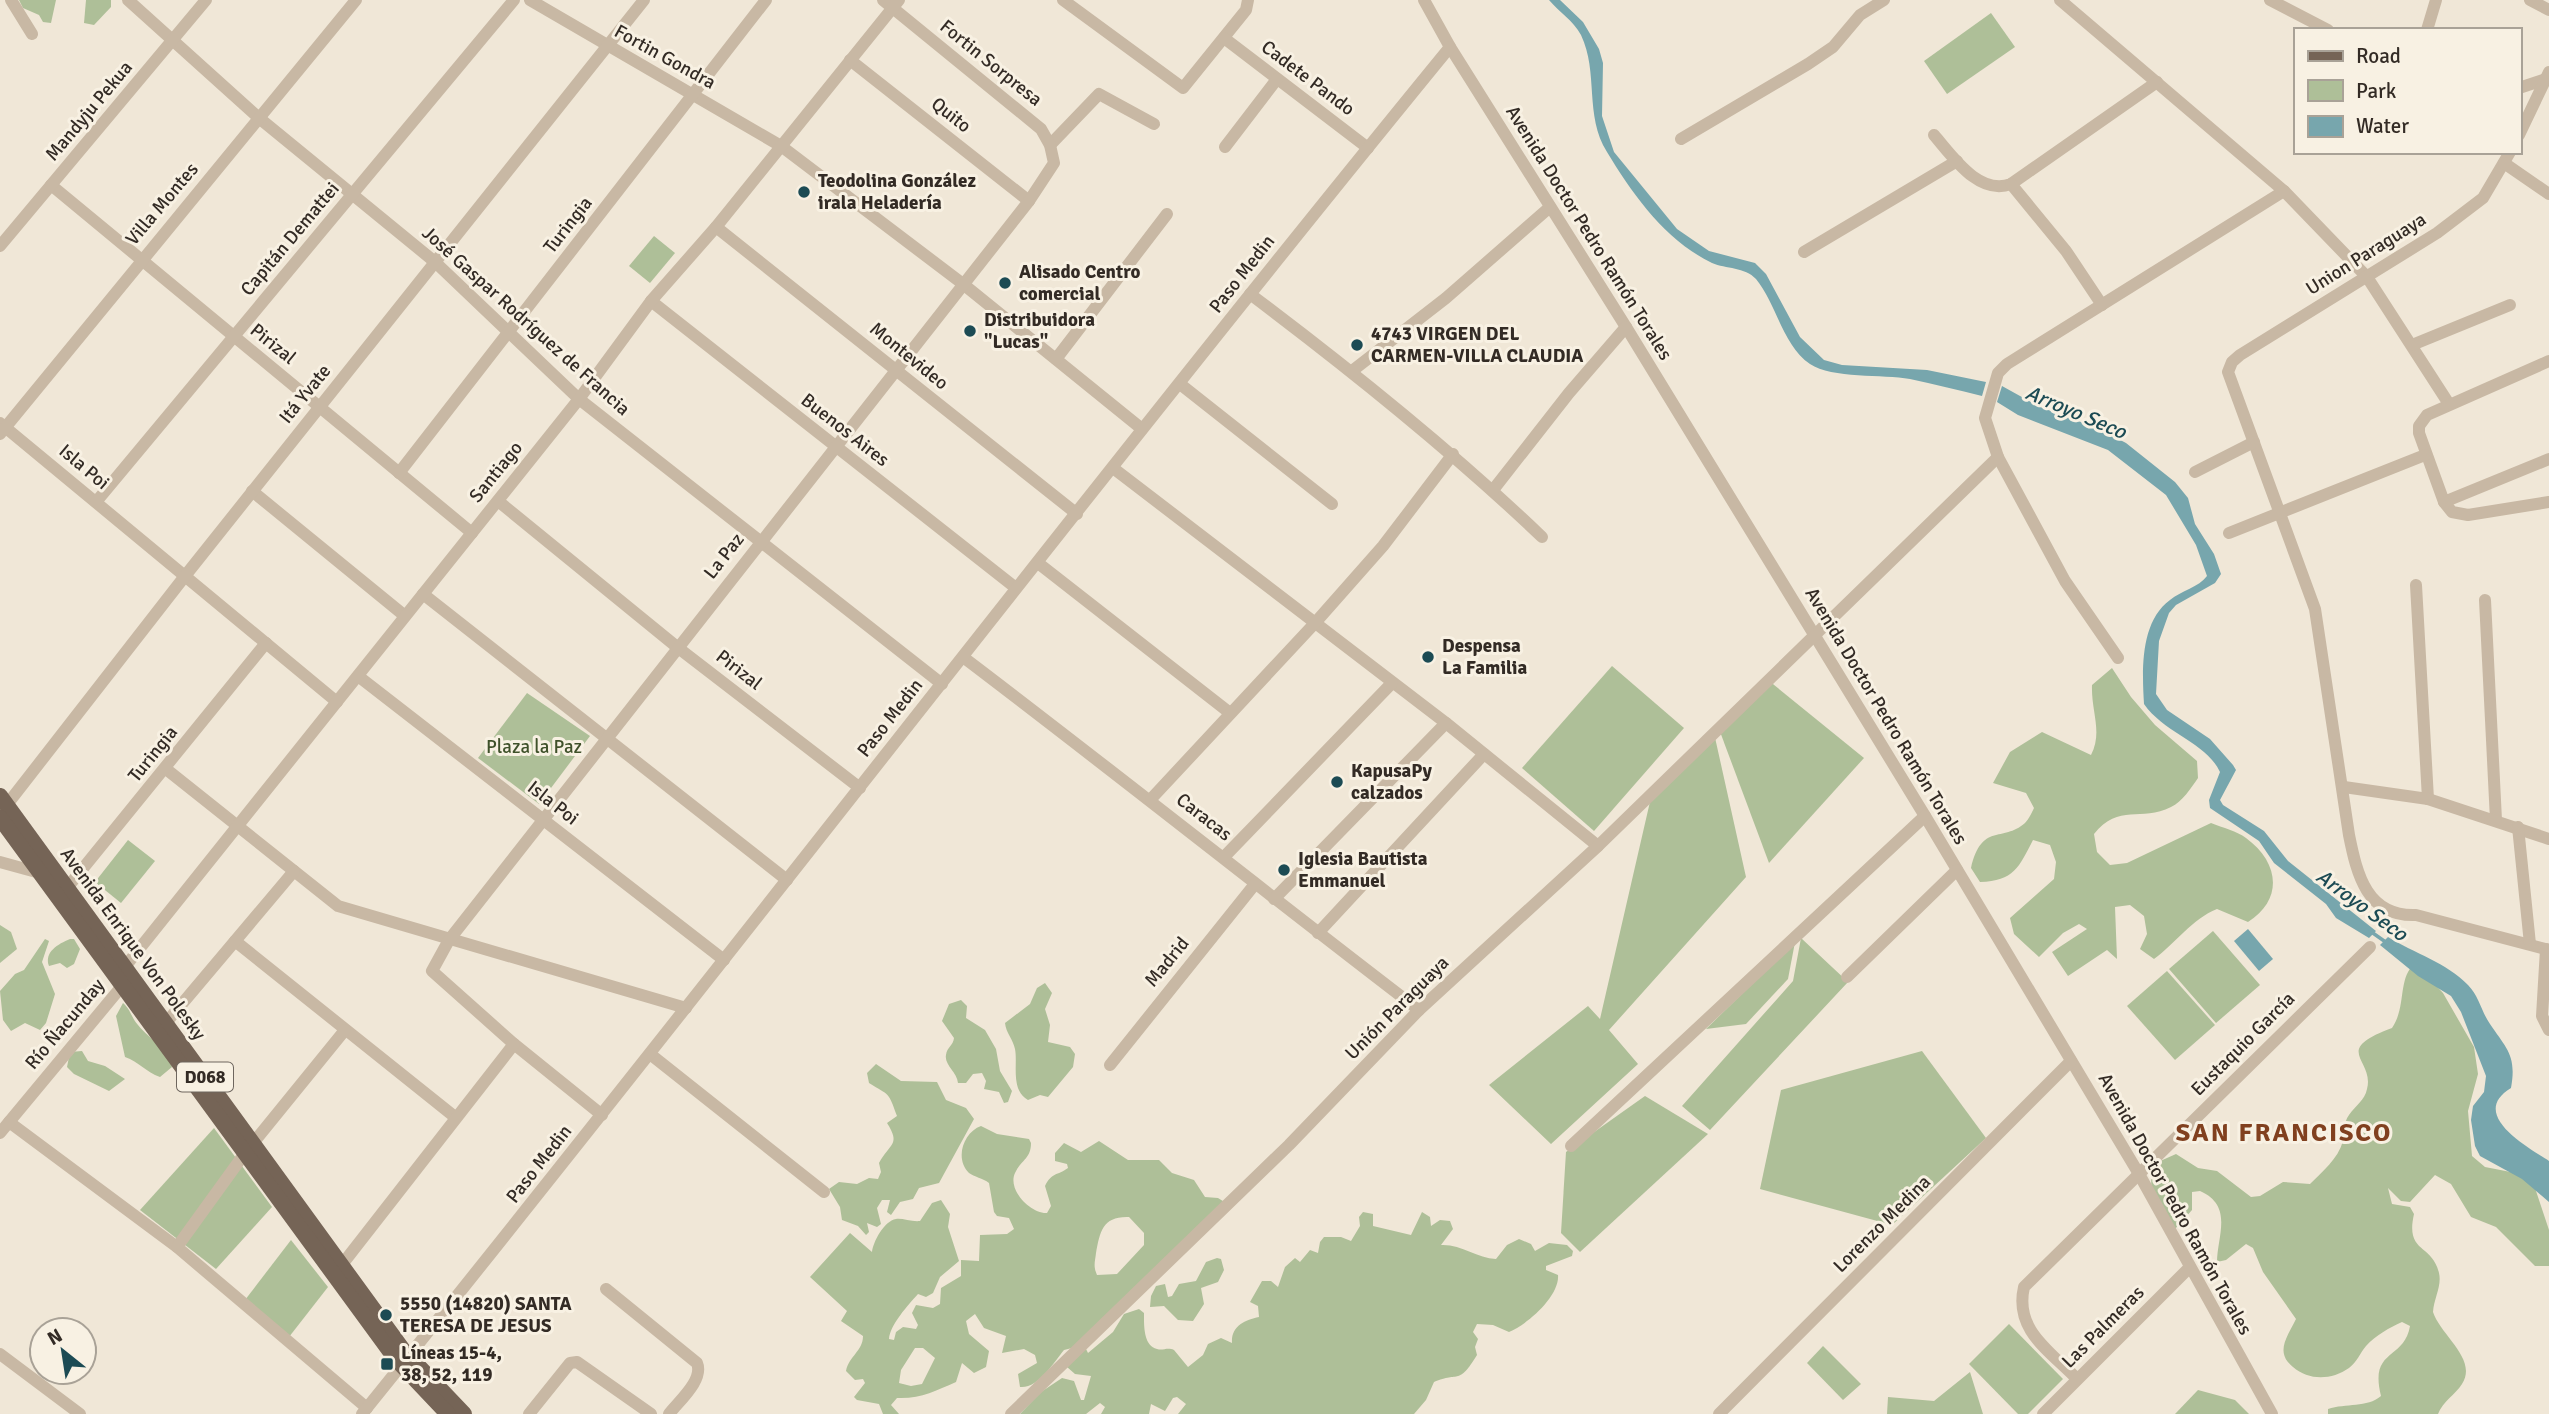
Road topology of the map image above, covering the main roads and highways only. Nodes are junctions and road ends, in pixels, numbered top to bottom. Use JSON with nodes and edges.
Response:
{"nodes":[{"id":1,"x":2,"y":808,"type":"edge"},
{"id":2,"x":250,"y":1148,"type":"junction"},
{"id":3,"x":406,"y":1363,"type":"junction"},
{"id":4,"x":448,"y":1414,"type":"edge"},
{"id":5,"x":464,"y":1414,"type":"edge"}],
"edges":[{"from":1,"to":2,"type":"main road","name":"Avenida Enrique Von Polesky","number":"D068"},
{"from":1,"to":2,"type":"main road","name":"Avenida Enrique Von Polesky","number":"D068"},
{"from":2,"to":3,"type":"main road","name":"Avenida Enrique Von Polesky","number":"D068"},
{"from":3,"to":4,"type":"main road","name":"Avenida Enrique Von Polesky","number":"D068"},
{"from":3,"to":5,"type":"main road","name":"Avenida Enrique Von Polesky","number":"D068"}]}
